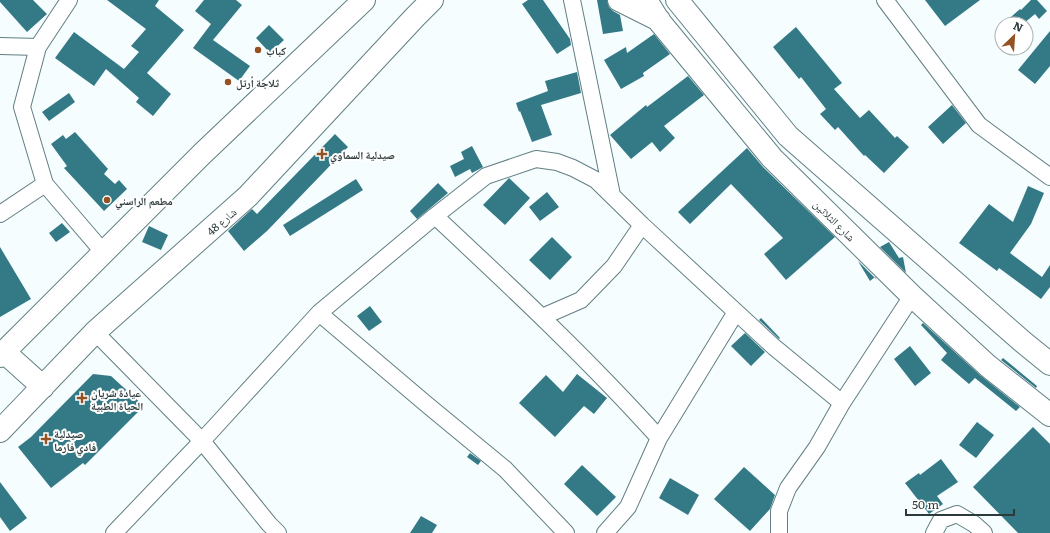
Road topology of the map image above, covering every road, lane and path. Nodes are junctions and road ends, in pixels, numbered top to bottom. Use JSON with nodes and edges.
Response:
{"nodes":[{"id":1,"x":70,"y":0,"type":"edge"},
{"id":2,"x":364,"y":0,"type":"edge"},
{"id":3,"x":432,"y":0,"type":"edge"},
{"id":4,"x":442,"y":0,"type":"edge"},
{"id":5,"x":572,"y":0,"type":"edge"},
{"id":6,"x":619,"y":0,"type":"edge"},
{"id":7,"x":646,"y":0,"type":"edge"},
{"id":8,"x":677,"y":0,"type":"edge"},
{"id":9,"x":885,"y":0,"type":"edge"},
{"id":10,"x":415,"y":17,"type":"junction"},
{"id":11,"x":659,"y":20,"type":"junction"},
{"id":12,"x":0,"y":46,"type":"edge"},
{"id":13,"x":38,"y":47,"type":"junction"},
{"id":14,"x":1050,"y":177,"type":"edge"},
{"id":15,"x":45,"y":184,"type":"junction"},
{"id":16,"x":612,"y":195,"type":"junction"},
{"id":17,"x":0,"y":214,"type":"edge"},
{"id":18,"x":435,"y":216,"type":"junction"},
{"id":19,"x":642,"y":225,"type":"junction"},
{"id":20,"x":104,"y":253,"type":"junction"},
{"id":21,"x":912,"y":296,"type":"junction"},
{"id":22,"x":736,"y":312,"type":"junction"},
{"id":23,"x":319,"y":313,"type":"junction"},
{"id":24,"x":542,"y":317,"type":"junction"},
{"id":25,"x":95,"y":332,"type":"junction"},
{"id":26,"x":2,"y":354,"type":"edge"},
{"id":27,"x":1050,"y":364,"type":"edge"},
{"id":28,"x":43,"y":387,"type":"junction"},
{"id":29,"x":842,"y":403,"type":"junction"},
{"id":30,"x":1050,"y":415,"type":"edge"},
{"id":31,"x":0,"y":431,"type":"edge"},
{"id":32,"x":659,"y":438,"type":"junction"},
{"id":33,"x":202,"y":442,"type":"junction"},
{"id":34,"x":114,"y":533,"type":"edge"},
{"id":35,"x":278,"y":533,"type":"edge"},
{"id":36,"x":566,"y":533,"type":"edge"},
{"id":37,"x":605,"y":533,"type":"edge"},
{"id":38,"x":779,"y":533,"type":"edge"},
{"id":39,"x":934,"y":533,"type":"edge"},
{"id":40,"x":984,"y":533,"type":"edge"}],
"edges":[{"from":1,"to":13,"type":"street"},
{"from":2,"to":20,"type":"main road"},
{"from":3,"to":10,"type":"main road","name":"شارع 48"},
{"from":4,"to":10,"type":"main road"},
{"from":5,"to":16,"type":"street"},
{"from":6,"to":11,"type":"main road"},
{"from":7,"to":11,"type":"main road","name":"شارع الثلاثين"},
{"from":8,"to":27,"type":"main road"},
{"from":9,"to":14,"type":"street"},
{"from":10,"to":25,"type":"main road","name":"شارع 48"},
{"from":11,"to":21,"type":"main road","name":"شارع الثلاثين"},
{"from":12,"to":13,"type":"street"},
{"from":13,"to":15,"type":"street"},
{"from":15,"to":17,"type":"street"},
{"from":15,"to":20,"type":"street"},
{"from":16,"to":18,"type":"street"},
{"from":16,"to":19,"type":"street"},
{"from":18,"to":23,"type":"street"},
{"from":18,"to":24,"type":"street"},
{"from":19,"to":22,"type":"street"},
{"from":19,"to":24,"type":"street"},
{"from":20,"to":26,"type":"main road"},
{"from":21,"to":29,"type":"street"},
{"from":21,"to":30,"type":"main road","name":"شارع الثلاثين"},
{"from":22,"to":29,"type":"street"},
{"from":22,"to":32,"type":"street"},
{"from":23,"to":33,"type":"street"},
{"from":23,"to":36,"type":"street"},
{"from":24,"to":32,"type":"street"},
{"from":25,"to":28,"type":"main road","name":"شارع 48"},
{"from":25,"to":33,"type":"street"},
{"from":26,"to":28,"type":"main road"},
{"from":28,"to":31,"type":"main road","name":"شارع 48"},
{"from":29,"to":38,"type":"street"},
{"from":32,"to":37,"type":"street"},
{"from":33,"to":34,"type":"street"},
{"from":33,"to":35,"type":"street"},
{"from":39,"to":40,"type":"street"}]}
